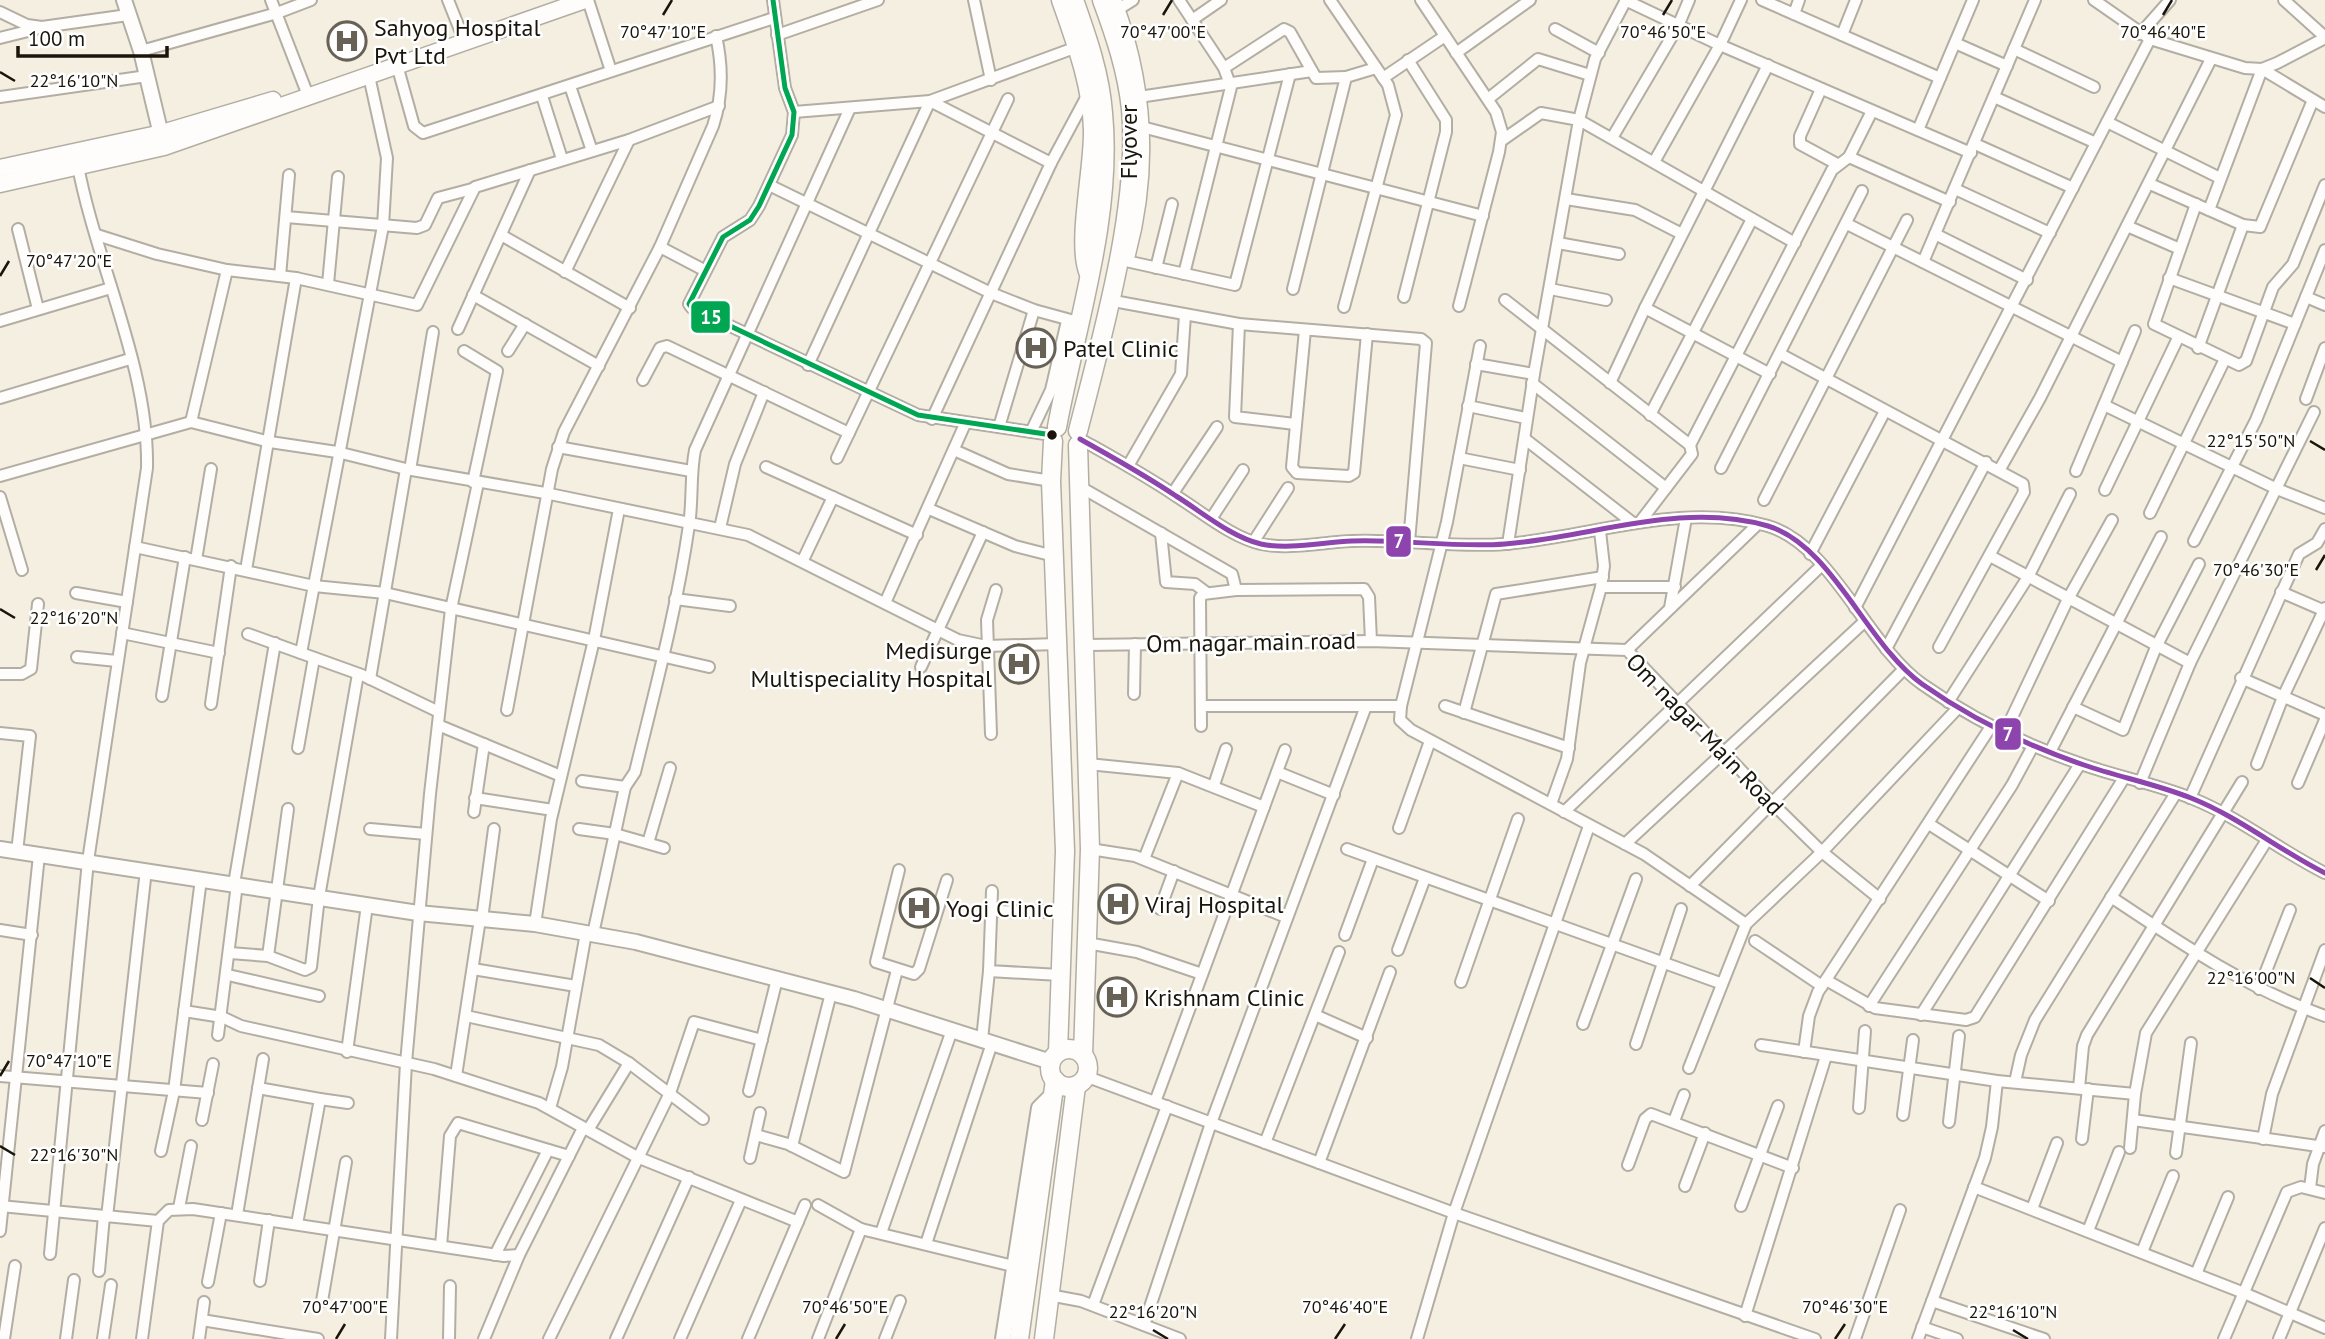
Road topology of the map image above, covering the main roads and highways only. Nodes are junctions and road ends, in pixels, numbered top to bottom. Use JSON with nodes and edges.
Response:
{"nodes":[{"id":1,"x":554,"y":0,"type":"edge"},
{"id":2,"x":586,"y":0,"type":"edge"},
{"id":3,"x":1060,"y":0,"type":"edge"},
{"id":4,"x":1073,"y":0,"type":"edge"},
{"id":5,"x":1111,"y":4,"type":"edge"},
{"id":6,"x":462,"y":36,"type":"junction"},
{"id":7,"x":307,"y":94,"type":"junction"},
{"id":8,"x":1135,"y":102,"type":"junction"},
{"id":9,"x":77,"y":159,"type":"junction"},
{"id":10,"x":0,"y":168,"type":"edge"},
{"id":11,"x":0,"y":184,"type":"edge"},
{"id":12,"x":1088,"y":274,"type":"junction"},
{"id":13,"x":1110,"y":294,"type":"junction"},
{"id":14,"x":1054,"y":434,"type":"junction"},
{"id":15,"x":1078,"y":438,"type":"junction"},
{"id":16,"x":1083,"y":1055,"type":"junction"},
{"id":17,"x":1054,"y":1072,"type":"junction"},
{"id":18,"x":1081,"y":1081,"type":"junction"},
{"id":19,"x":1019,"y":1339,"type":"edge"},
{"id":20,"x":1044,"y":1339,"type":"edge"}],
"edges":[{"from":1,"to":6,"type":"main road"},
{"from":2,"to":6,"type":"main road"},
{"from":3,"to":12,"type":"main road"},
{"from":4,"to":12,"type":"highway","name":"Flyover"},
{"from":5,"to":8,"type":"highway","name":"Flyover"},
{"from":6,"to":7,"type":"main road"},
{"from":6,"to":7,"type":"main road"},
{"from":7,"to":9,"type":"main road"},
{"from":8,"to":13,"type":"highway","name":"Flyover"},
{"from":8,"to":13,"type":"main road"},
{"from":9,"to":10,"type":"main road"},
{"from":9,"to":11,"type":"main road"},
{"from":12,"to":14,"type":"highway","name":"Flyover"},
{"from":13,"to":15,"type":"highway","name":"Flyover"},
{"from":14,"to":15,"type":"highway"},
{"from":14,"to":17,"type":"highway","name":"Flyover"},
{"from":15,"to":16,"type":"highway","name":"Flyover"},
{"from":16,"to":17,"type":"highway"},
{"from":16,"to":18,"type":"highway"},
{"from":17,"to":18,"type":"highway"},
{"from":17,"to":19,"type":"highway","name":"Flyover"},
{"from":18,"to":20,"type":"highway"}]}
